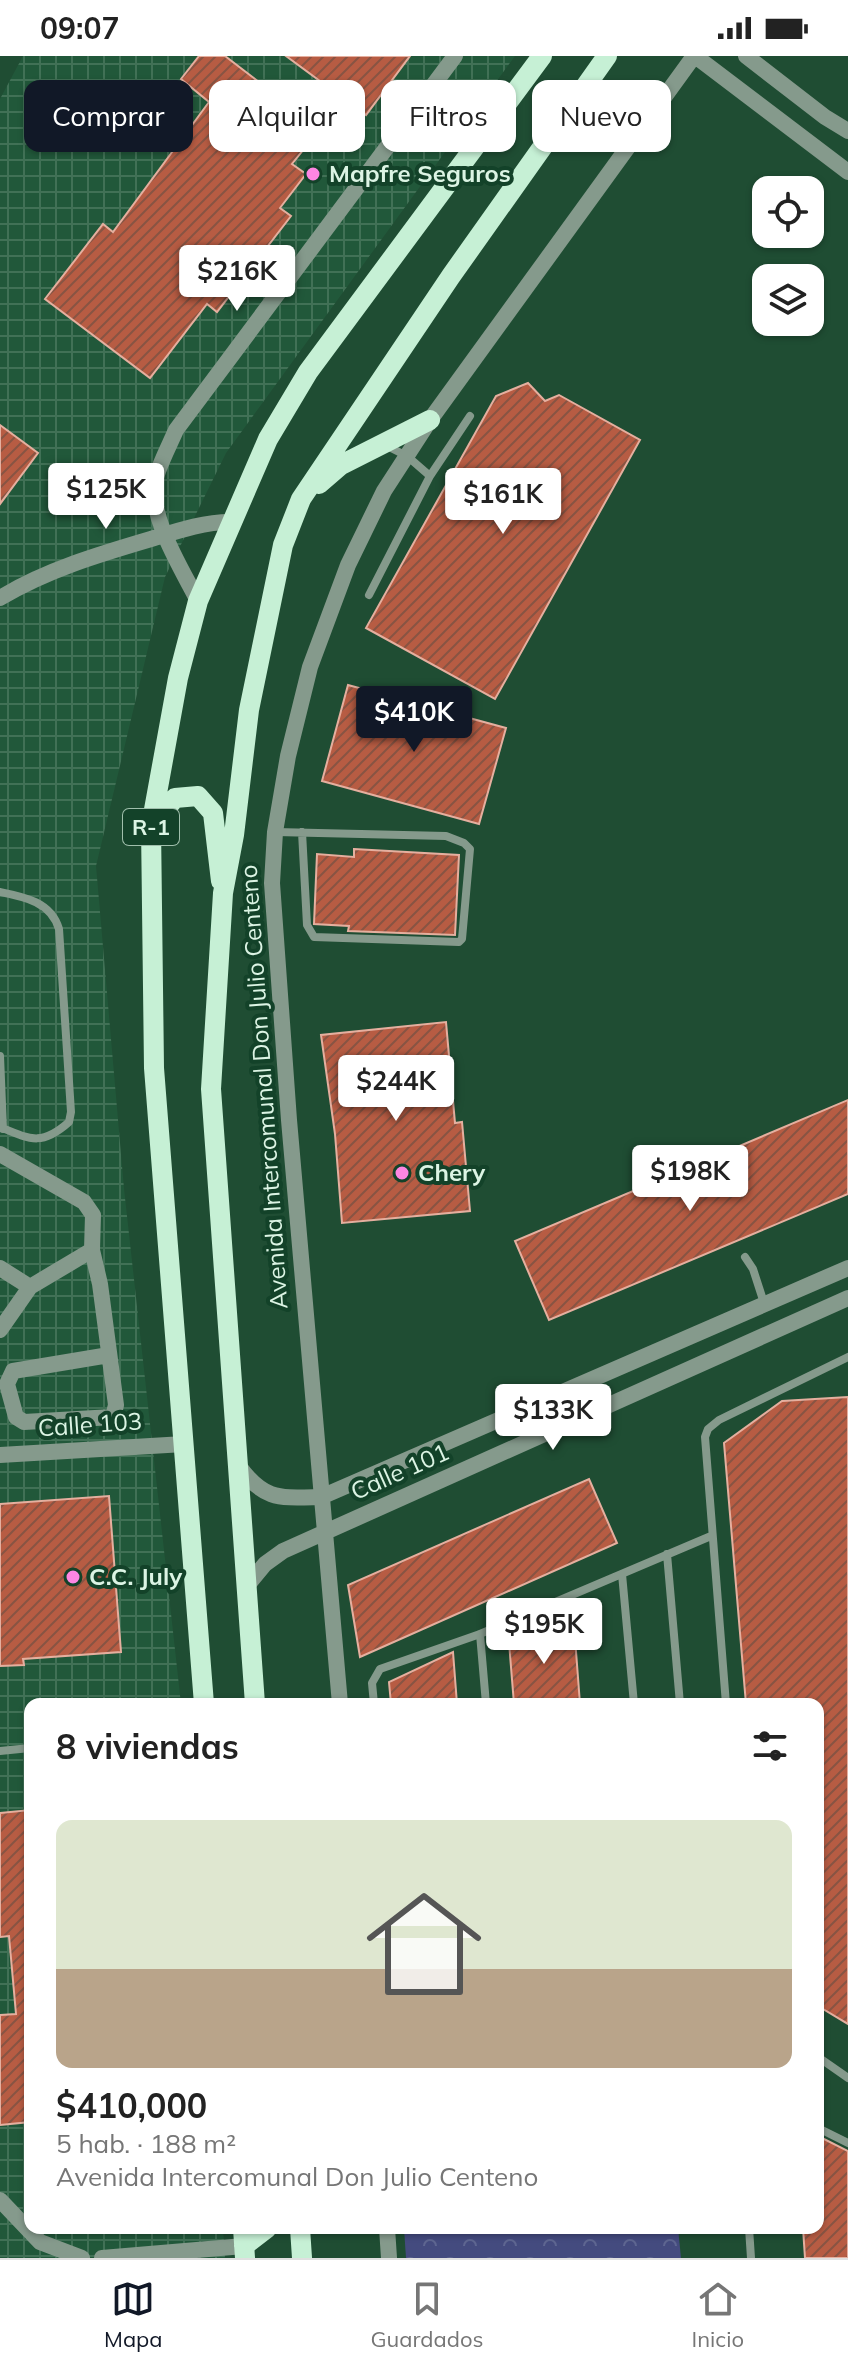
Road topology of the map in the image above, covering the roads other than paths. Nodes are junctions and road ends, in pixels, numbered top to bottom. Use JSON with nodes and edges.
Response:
{"nodes":[{"id":1,"x":455,"y":56,"type":"edge"},
{"id":2,"x":542,"y":56,"type":"edge"},
{"id":3,"x":607,"y":56,"type":"edge"},
{"id":4,"x":694,"y":56,"type":"edge"},
{"id":5,"x":746,"y":56,"type":"edge"},
{"id":6,"x":825,"y":117,"type":"junction"},
{"id":7,"x":848,"y":131,"type":"edge"},
{"id":8,"x":848,"y":142,"type":"edge"},
{"id":9,"x":848,"y":172,"type":"edge"},
{"id":10,"x":470,"y":416,"type":"dead end"},
{"id":11,"x":430,"y":420,"type":"junction"},
{"id":12,"x":383,"y":444,"type":"junction"},
{"id":13,"x":407,"y":456,"type":"junction"},
{"id":14,"x":430,"y":476,"type":"junction"},
{"id":15,"x":301,"y":499,"type":"junction"},
{"id":16,"x":230,"y":522,"type":"junction"},
{"id":17,"x":165,"y":535,"type":"junction"},
{"id":18,"x":369,"y":595,"type":"dead end"},
{"id":19,"x":0,"y":598,"type":"edge"},
{"id":20,"x":198,"y":601,"type":"junction"},
{"id":21,"x":151,"y":826,"type":"junction"},
{"id":22,"x":275,"y":832,"type":"junction"},
{"id":23,"x":302,"y":832,"type":"junction"},
{"id":24,"x":0,"y":892,"type":"edge"},
{"id":25,"x":223,"y":893,"type":"junction"},
{"id":26,"x":0,"y":1056,"type":"edge"},
{"id":27,"x":2,"y":1128,"type":"edge"},
{"id":28,"x":0,"y":1154,"type":"edge"},
{"id":29,"x":92,"y":1250,"type":"junction"},
{"id":30,"x":745,"y":1257,"type":"dead end"},
{"id":31,"x":0,"y":1268,"type":"edge"},
{"id":32,"x":848,"y":1268,"type":"edge"},
{"id":33,"x":30,"y":1287,"type":"junction"},
{"id":34,"x":848,"y":1298,"type":"edge"},
{"id":35,"x":764,"y":1303,"type":"junction"},
{"id":36,"x":0,"y":1330,"type":"edge"},
{"id":37,"x":109,"y":1355,"type":"junction"},
{"id":38,"x":848,"y":1357,"type":"edge"},
{"id":39,"x":184,"y":1444,"type":"junction"},
{"id":40,"x":0,"y":1455,"type":"edge"},
{"id":41,"x":238,"y":1465,"type":"junction"},
{"id":42,"x":321,"y":1497,"type":"junction"},
{"id":43,"x":325,"y":1532,"type":"junction"},
{"id":44,"x":711,"y":1536,"type":"junction"},
{"id":45,"x":667,"y":1554,"type":"junction"},
{"id":46,"x":622,"y":1574,"type":"junction"},
{"id":47,"x":245,"y":1588,"type":"junction"},
{"id":48,"x":480,"y":1634,"type":"junction"},
{"id":49,"x":204,"y":1698,"type":"edge"},
{"id":50,"x":254,"y":1698,"type":"edge"},
{"id":51,"x":339,"y":1698,"type":"edge"},
{"id":52,"x":373,"y":1698,"type":"edge"},
{"id":53,"x":485,"y":1698,"type":"edge"},
{"id":54,"x":633,"y":1698,"type":"edge"},
{"id":55,"x":679,"y":1698,"type":"edge"},
{"id":56,"x":725,"y":1698,"type":"edge"},
{"id":57,"x":24,"y":1749,"type":"edge"},
{"id":58,"x":0,"y":1751,"type":"edge"},
{"id":59,"x":824,"y":2061,"type":"edge"},
{"id":60,"x":848,"y":2078,"type":"edge"},
{"id":61,"x":824,"y":2131,"type":"edge"},
{"id":62,"x":848,"y":2143,"type":"edge"},
{"id":63,"x":0,"y":2200,"type":"edge"},
{"id":64,"x":24,"y":2225,"type":"edge"},
{"id":65,"x":32,"y":2234,"type":"edge"},
{"id":66,"x":300,"y":2234,"type":"edge"},
{"id":67,"x":387,"y":2234,"type":"edge"},
{"id":68,"x":749,"y":2234,"type":"edge"},
{"id":69,"x":244,"y":2244,"type":"edge"},
{"id":70,"x":56,"y":2254,"type":"edge"},
{"id":71,"x":202,"y":2254,"type":"edge"},
{"id":72,"x":82,"y":2258,"type":"edge"},
{"id":73,"x":102,"y":2258,"type":"edge"},
{"id":74,"x":302,"y":2258,"type":"edge"},
{"id":75,"x":389,"y":2258,"type":"edge"},
{"id":76,"x":751,"y":2258,"type":"edge"}],
"edges":[{"from":1,"to":17,"type":"street"},
{"from":2,"to":16,"type":"main road","number":"R-1"},
{"from":3,"to":15,"type":"main road","name":"Avenida Intercomunal Don Julio Centeno"},
{"from":4,"to":9,"type":"street"},
{"from":4,"to":11,"type":"street","name":"Avenida Intercomunal Don Julio Centeno"},
{"from":5,"to":6,"type":"street"},
{"from":6,"to":7,"type":"street"},
{"from":6,"to":8,"type":"street"},
{"from":10,"to":14,"type":"lane"},
{"from":11,"to":12,"type":"main road"},
{"from":11,"to":13,"type":"street","name":"Avenida Intercomunal Don Julio Centeno"},
{"from":12,"to":13,"type":"lane"},
{"from":12,"to":15,"type":"main road"},
{"from":13,"to":14,"type":"lane"},
{"from":13,"to":22,"type":"street","name":"Avenida Intercomunal Don Julio Centeno"},
{"from":14,"to":18,"type":"lane"},
{"from":15,"to":25,"type":"main road","name":"Avenida Intercomunal Don Julio Centeno"},
{"from":16,"to":17,"type":"street"},
{"from":16,"to":20,"type":"main road","number":"R-1"},
{"from":17,"to":19,"type":"street"},
{"from":17,"to":20,"type":"street"},
{"from":20,"to":21,"type":"main road","number":"R-1"},
{"from":21,"to":25,"type":"main road"},
{"from":21,"to":39,"type":"main road","number":"R-1"},
{"from":22,"to":23,"type":"lane"},
{"from":22,"to":42,"type":"street","name":"Avenida Intercomunal Don Julio Centeno"},
{"from":23,"to":23,"type":"lane"},
{"from":24,"to":27,"type":"lane"},
{"from":25,"to":41,"type":"main road","name":"Avenida Intercomunal Don Julio Centeno"},
{"from":26,"to":27,"type":"lane"},
{"from":28,"to":29,"type":"street"},
{"from":29,"to":33,"type":"street"},
{"from":29,"to":37,"type":"street"},
{"from":30,"to":35,"type":"lane"},
{"from":31,"to":33,"type":"street"},
{"from":32,"to":35,"type":"street","name":"Calle 101"},
{"from":33,"to":36,"type":"street"},
{"from":34,"to":43,"type":"street","name":"Calle 101"},
{"from":35,"to":42,"type":"street","name":"Calle 101"},
{"from":37,"to":37,"type":"street"},
{"from":38,"to":44,"type":"lane"},
{"from":39,"to":40,"type":"street","name":"Calle 103"},
{"from":39,"to":49,"type":"main road","number":"R-1"},
{"from":41,"to":42,"type":"street","name":"Calle 101"},
{"from":41,"to":47,"type":"main road","name":"Avenida Intercomunal Don Julio Centeno"},
{"from":42,"to":43,"type":"street","name":"Avenida Intercomunal Don Julio Centeno"},
{"from":43,"to":47,"type":"street","name":"Calle 101"},
{"from":43,"to":51,"type":"street","name":"Avenida Intercomunal Don Julio Centeno"},
{"from":44,"to":45,"type":"lane"},
{"from":44,"to":56,"type":"lane"},
{"from":45,"to":46,"type":"lane"},
{"from":45,"to":55,"type":"lane"},
{"from":46,"to":48,"type":"lane"},
{"from":46,"to":54,"type":"lane"},
{"from":47,"to":50,"type":"main road","name":"Avenida Intercomunal Don Julio Centeno"},
{"from":48,"to":52,"type":"lane"},
{"from":48,"to":53,"type":"lane"},
{"from":57,"to":58,"type":"lane"},
{"from":59,"to":60,"type":"lane"},
{"from":61,"to":62,"type":"lane"},
{"from":63,"to":64,"type":"street"},
{"from":65,"to":70,"type":"street"},
{"from":66,"to":74,"type":"main road"},
{"from":67,"to":75,"type":"street"},
{"from":68,"to":76,"type":"lane"},
{"from":69,"to":71,"type":"street"},
{"from":70,"to":72,"type":"street"},
{"from":71,"to":73,"type":"street"}]}
